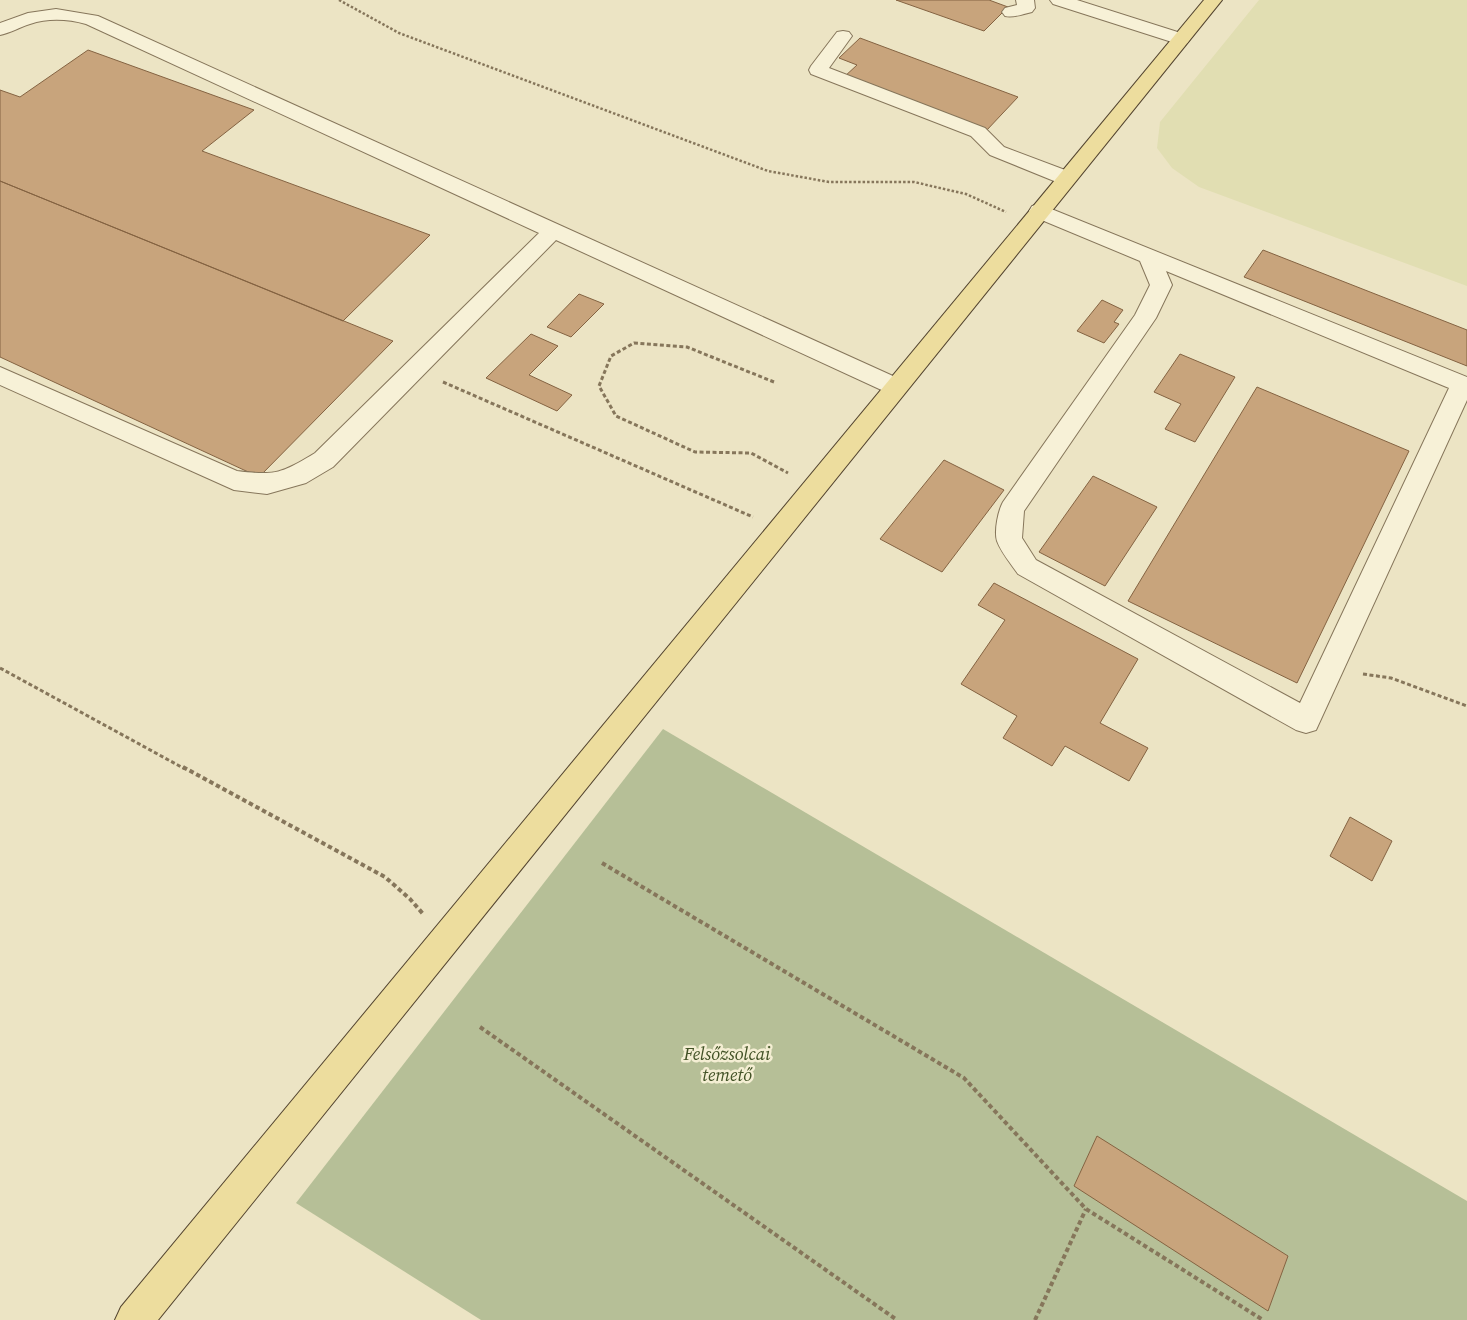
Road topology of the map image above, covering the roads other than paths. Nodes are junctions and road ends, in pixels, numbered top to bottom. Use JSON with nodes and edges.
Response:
{"nodes":[{"id":1,"x":1025,"y":0,"type":"edge"},
{"id":2,"x":1059,"y":0,"type":"edge"},
{"id":3,"x":1213,"y":0,"type":"edge"},
{"id":4,"x":1011,"y":12,"type":"dead end"},
{"id":5,"x":0,"y":30,"type":"edge"},
{"id":6,"x":843,"y":36,"type":"dead end"},
{"id":7,"x":1181,"y":39,"type":"junction"},
{"id":8,"x":1066,"y":178,"type":"junction"},
{"id":9,"x":1034,"y":217,"type":"junction"},
{"id":10,"x":553,"y":231,"type":"junction"},
{"id":11,"x":1150,"y":258,"type":"junction"},
{"id":12,"x":0,"y":375,"type":"edge"},
{"id":13,"x":1464,"y":386,"type":"edge"},
{"id":14,"x":896,"y":387,"type":"junction"},
{"id":15,"x":134,"y":1320,"type":"edge"}],
"edges":[{"from":1,"to":4,"type":"lane"},
{"from":2,"to":7,"type":"lane"},
{"from":3,"to":7,"type":"main road"},
{"from":5,"to":10,"type":"lane"},
{"from":6,"to":8,"type":"lane"},
{"from":7,"to":8,"type":"main road"},
{"from":8,"to":9,"type":"main road"},
{"from":9,"to":11,"type":"lane"},
{"from":9,"to":14,"type":"main road"},
{"from":10,"to":12,"type":"lane"},
{"from":10,"to":14,"type":"lane"},
{"from":11,"to":13,"type":"lane"},
{"from":11,"to":13,"type":"lane"},
{"from":14,"to":15,"type":"main road"}]}
